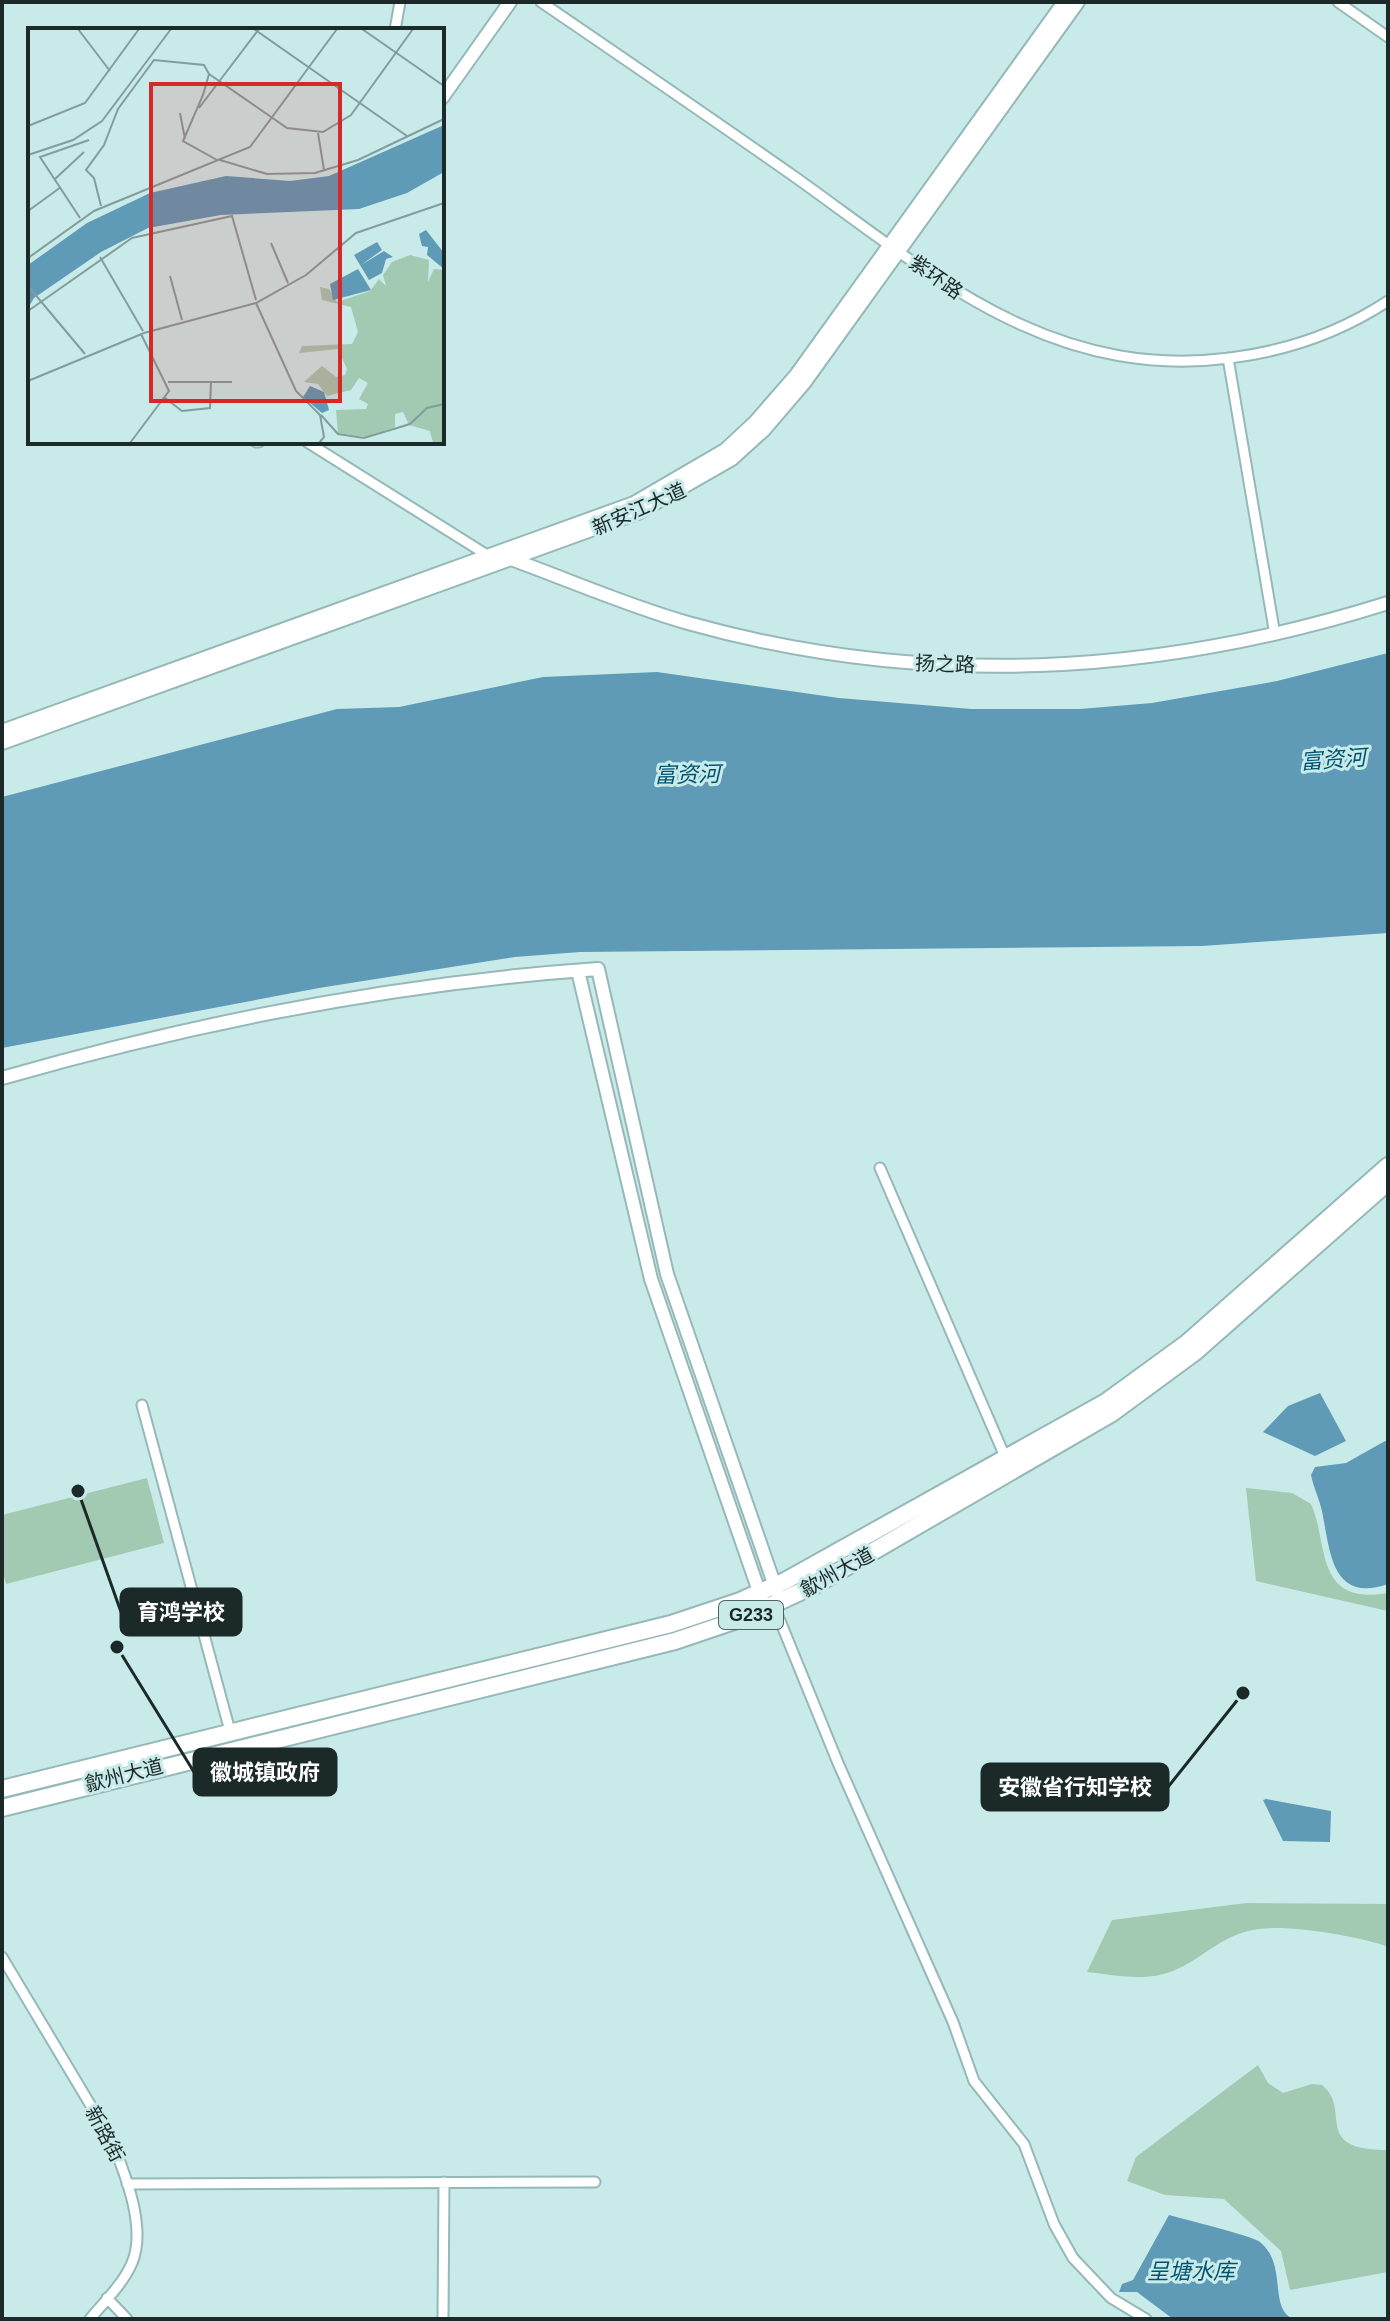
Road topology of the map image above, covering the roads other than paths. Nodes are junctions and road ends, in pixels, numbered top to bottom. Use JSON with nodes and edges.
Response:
{"nodes":[{"id":1,"x":400,"y":2,"type":"edge"},
{"id":2,"x":510,"y":2,"type":"edge"},
{"id":3,"x":541,"y":2,"type":"edge"},
{"id":4,"x":1064,"y":2,"type":"edge"},
{"id":5,"x":1078,"y":2,"type":"edge"},
{"id":6,"x":1338,"y":2,"type":"edge"},
{"id":7,"x":395,"y":28,"type":"edge"},
{"id":8,"x":1388,"y":37,"type":"edge"},
{"id":9,"x":444,"y":95,"type":"edge"},
{"id":10,"x":895,"y":248,"type":"junction"},
{"id":11,"x":1388,"y":301,"type":"edge"},
{"id":12,"x":1228,"y":358,"type":"junction"},
{"id":13,"x":310,"y":444,"type":"edge"},
{"id":14,"x":487,"y":555,"type":"junction"},
{"id":15,"x":511,"y":559,"type":"junction"},
{"id":16,"x":1388,"y":603,"type":"edge"},
{"id":17,"x":1275,"y":635,"type":"junction"},
{"id":18,"x":2,"y":731,"type":"edge"},
{"id":19,"x":2,"y":743,"type":"edge"},
{"id":20,"x":578,"y":971,"type":"junction"},
{"id":21,"x":2,"y":1078,"type":"edge"},
{"id":22,"x":1388,"y":1166,"type":"edge"},
{"id":23,"x":880,"y":1168,"type":"dead end"},
{"id":24,"x":1388,"y":1182,"type":"edge"},
{"id":25,"x":142,"y":1405,"type":"dead end"},
{"id":26,"x":1006,"y":1459,"type":"junction"},
{"id":27,"x":767,"y":1590,"type":"junction"},
{"id":28,"x":773,"y":1606,"type":"junction"},
{"id":29,"x":230,"y":1731,"type":"junction"},
{"id":30,"x":2,"y":1789,"type":"edge"},
{"id":31,"x":2,"y":1808,"type":"edge"},
{"id":32,"x":2,"y":1957,"type":"edge"},
{"id":33,"x":444,"y":2182,"type":"junction"},
{"id":34,"x":595,"y":2182,"type":"dead end"},
{"id":35,"x":127,"y":2184,"type":"junction"},
{"id":36,"x":107,"y":2298,"type":"junction"},
{"id":37,"x":90,"y":2319,"type":"edge"},
{"id":38,"x":127,"y":2319,"type":"edge"},
{"id":39,"x":443,"y":2319,"type":"edge"},
{"id":40,"x":1146,"y":2319,"type":"edge"}],
"edges":[{"from":1,"to":7,"type":"street"},
{"from":2,"to":9,"type":"street"},
{"from":3,"to":10,"type":"street","name":"紫环路"},
{"from":4,"to":10,"type":"street","name":"新安江大道"},
{"from":5,"to":10,"type":"street","name":"新安江大道"},
{"from":6,"to":8,"type":"street"},
{"from":10,"to":12,"type":"street","name":"紫环路"},
{"from":10,"to":14,"type":"street","name":"新安江大道"},
{"from":10,"to":15,"type":"street","name":"新安江大道"},
{"from":11,"to":12,"type":"street","name":"紫环路"},
{"from":12,"to":17,"type":"street"},
{"from":13,"to":14,"type":"street"},
{"from":14,"to":18,"type":"street","name":"新安江大道"},
{"from":15,"to":17,"type":"street","name":"扬之路"},
{"from":15,"to":19,"type":"street","name":"新安江大道"},
{"from":16,"to":17,"type":"street","name":"扬之路"},
{"from":20,"to":21,"type":"street"},
{"from":20,"to":27,"type":"street"},
{"from":20,"to":27,"type":"street"},
{"from":22,"to":26,"type":"highway","name":"歙州大道","number":"G233"},
{"from":23,"to":26,"type":"street"},
{"from":24,"to":28,"type":"highway","name":"歙州大道","number":"G233"},
{"from":25,"to":29,"type":"street"},
{"from":26,"to":27,"type":"highway","name":"歙州大道","number":"G233"},
{"from":27,"to":28,"type":"street"},
{"from":27,"to":29,"type":"highway","name":"歙州大道","number":"G233"},
{"from":28,"to":31,"type":"highway","name":"歙州大道","number":"G233"},
{"from":28,"to":40,"type":"street"},
{"from":29,"to":30,"type":"highway","name":"歙州大道","number":"G233"},
{"from":32,"to":35,"type":"street","name":"新路街"},
{"from":33,"to":34,"type":"street"},
{"from":33,"to":35,"type":"street"},
{"from":33,"to":39,"type":"street"},
{"from":35,"to":36,"type":"street","name":"新路街"},
{"from":36,"to":37,"type":"street","name":"新路街"},
{"from":36,"to":38,"type":"street"}]}
